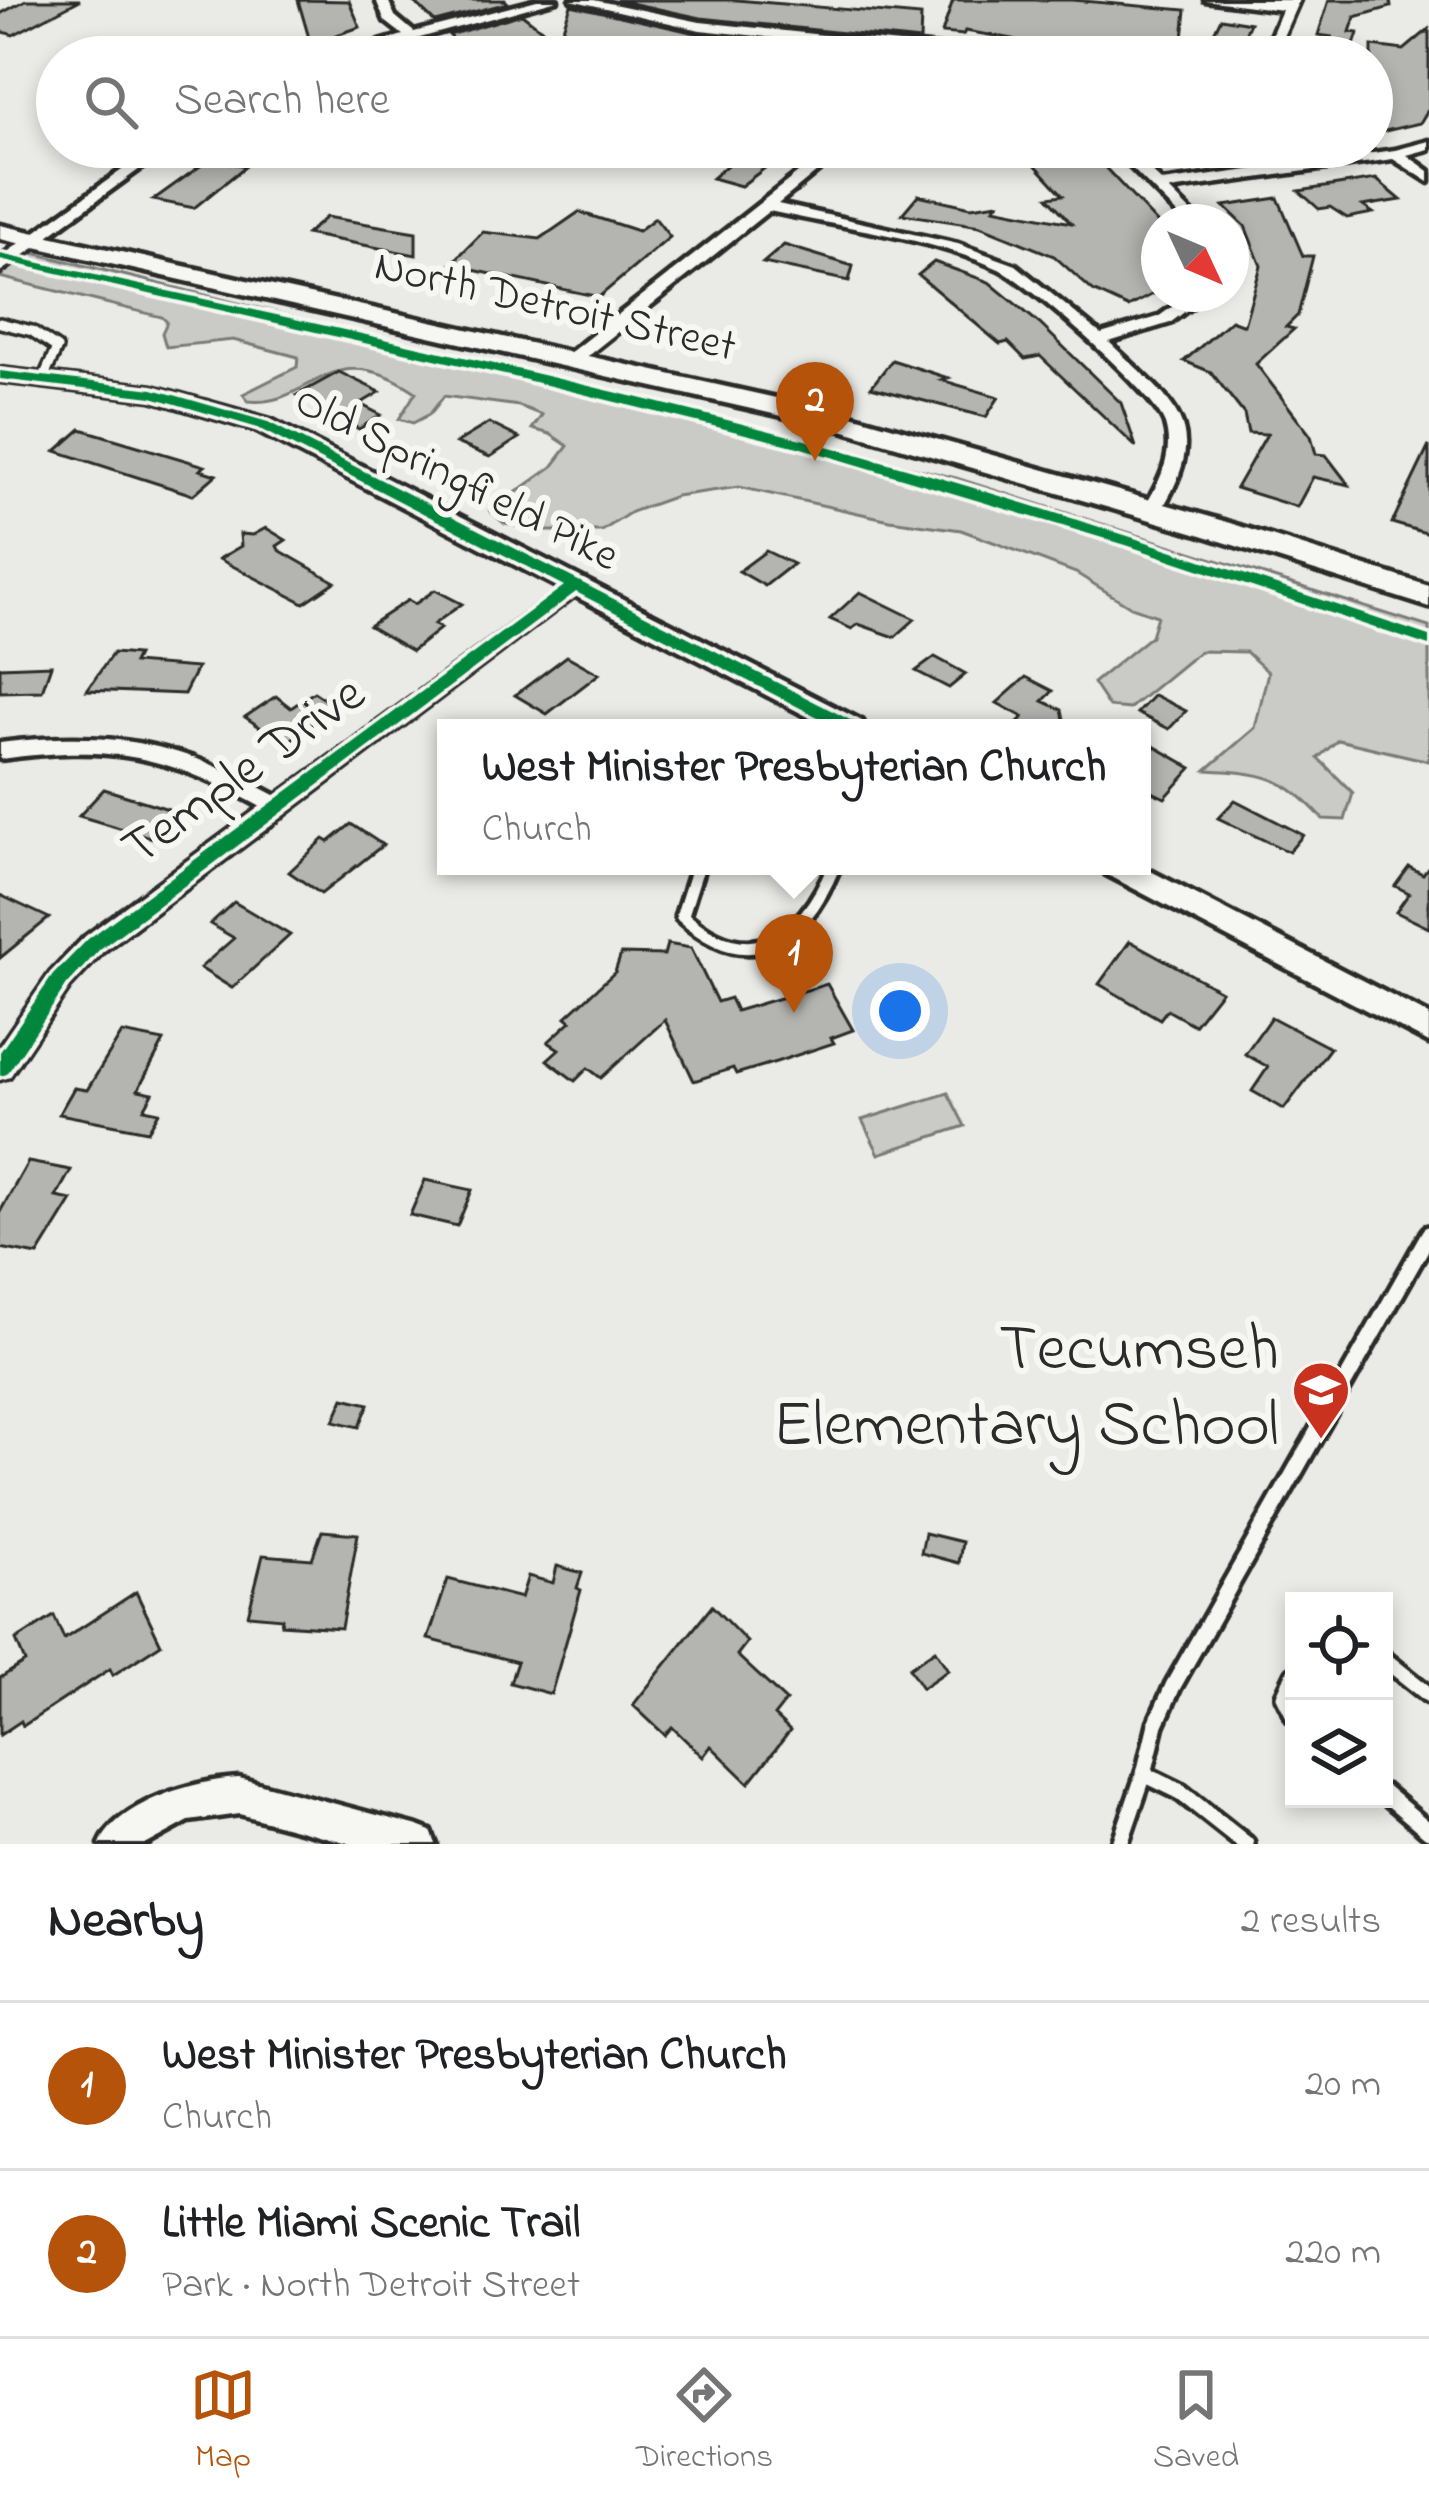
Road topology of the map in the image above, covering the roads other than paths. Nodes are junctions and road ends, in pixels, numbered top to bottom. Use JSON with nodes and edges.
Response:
{"nodes":[{"id":1,"x":382,"y":0,"type":"edge"},
{"id":2,"x":551,"y":0,"type":"edge"},
{"id":3,"x":577,"y":0,"type":"edge"},
{"id":4,"x":1211,"y":0,"type":"edge"},
{"id":5,"x":1292,"y":3,"type":"edge"},
{"id":6,"x":410,"y":35,"type":"junction"},
{"id":7,"x":407,"y":36,"type":"edge"},
{"id":8,"x":784,"y":36,"type":"edge"},
{"id":9,"x":1277,"y":36,"type":"edge"},
{"id":10,"x":1429,"y":145,"type":"edge"},
{"id":11,"x":1393,"y":154,"type":"edge"},
{"id":12,"x":1396,"y":154,"type":"junction"},
{"id":13,"x":134,"y":168,"type":"edge"},
{"id":14,"x":814,"y":168,"type":"edge"},
{"id":15,"x":1140,"y":168,"type":"edge"},
{"id":16,"x":1295,"y":168,"type":"edge"},
{"id":17,"x":1429,"y":178,"type":"edge"},
{"id":18,"x":1159,"y":187,"type":"junction"},
{"id":19,"x":1176,"y":204,"type":"edge"},
{"id":20,"x":766,"y":206,"type":"junction"},
{"id":21,"x":0,"y":232,"type":"edge"},
{"id":22,"x":32,"y":241,"type":"junction"},
{"id":23,"x":0,"y":266,"type":"edge"},
{"id":24,"x":1175,"y":312,"type":"edge"},
{"id":25,"x":0,"y":323,"type":"edge"},
{"id":26,"x":1098,"y":340,"type":"junction"},
{"id":27,"x":574,"y":358,"type":"junction"},
{"id":28,"x":0,"y":375,"type":"edge"},
{"id":29,"x":50,"y":379,"type":"junction"},
{"id":30,"x":1152,"y":510,"type":"junction"},
{"id":31,"x":577,"y":584,"type":"junction"},
{"id":32,"x":1429,"y":597,"type":"edge"},
{"id":33,"x":835,"y":719,"type":"edge"},
{"id":34,"x":0,"y":751,"type":"edge"},
{"id":35,"x":277,"y":806,"type":"junction"},
{"id":36,"x":695,"y":875,"type":"edge"},
{"id":37,"x":830,"y":875,"type":"edge"},
{"id":38,"x":1133,"y":875,"type":"edge"},
{"id":39,"x":1429,"y":1030,"type":"edge"},
{"id":40,"x":0,"y":1068,"type":"edge"},
{"id":41,"x":1429,"y":1234,"type":"edge"},
{"id":42,"x":1393,"y":1666,"type":"edge"},
{"id":43,"x":1429,"y":1695,"type":"edge"},
{"id":44,"x":1144,"y":1774,"type":"junction"},
{"id":45,"x":1393,"y":1801,"type":"edge"},
{"id":46,"x":1429,"y":1831,"type":"edge"},
{"id":47,"x":118,"y":1844,"type":"edge"},
{"id":48,"x":418,"y":1844,"type":"edge"},
{"id":49,"x":1120,"y":1844,"type":"edge"},
{"id":50,"x":1246,"y":1844,"type":"edge"}],
"edges":[{"from":1,"to":6,"type":"street"},
{"from":2,"to":6,"type":"street"},
{"from":3,"to":8,"type":"street"},
{"from":4,"to":5,"type":"street"},
{"from":5,"to":9,"type":"street"},
{"from":6,"to":7,"type":"street"},
{"from":10,"to":12,"type":"street"},
{"from":11,"to":12,"type":"street"},
{"from":12,"to":17,"type":"street"},
{"from":13,"to":22,"type":"street"},
{"from":14,"to":20,"type":"street"},
{"from":15,"to":18,"type":"street"},
{"from":16,"to":18,"type":"street"},
{"from":18,"to":19,"type":"street"},
{"from":20,"to":26,"type":"street"},
{"from":20,"to":27,"type":"street"},
{"from":21,"to":22,"type":"highway","name":"North Detroit Street"},
{"from":22,"to":23,"type":"street"},
{"from":22,"to":27,"type":"highway","name":"North Detroit Street"},
{"from":24,"to":26,"type":"street"},
{"from":25,"to":29,"type":"lane"},
{"from":26,"to":30,"type":"street"},
{"from":27,"to":30,"type":"highway","name":"North Detroit Street"},
{"from":28,"to":29,"type":"street","name":"Old Springfield Pike"},
{"from":29,"to":31,"type":"street","name":"Old Springfield Pike"},
{"from":30,"to":32,"type":"highway","name":"North Detroit Street"},
{"from":31,"to":33,"type":"street","name":"Old Springfield Pike"},
{"from":31,"to":35,"type":"street","name":"Temple Drive"},
{"from":34,"to":35,"type":"street"},
{"from":35,"to":40,"type":"street","name":"Temple Drive"},
{"from":36,"to":37,"type":"lane"},
{"from":38,"to":39,"type":"street"},
{"from":41,"to":44,"type":"lane"},
{"from":42,"to":43,"type":"lane"},
{"from":44,"to":49,"type":"lane"},
{"from":44,"to":50,"type":"lane"},
{"from":45,"to":46,"type":"lane"},
{"from":47,"to":48,"type":"street"}]}
